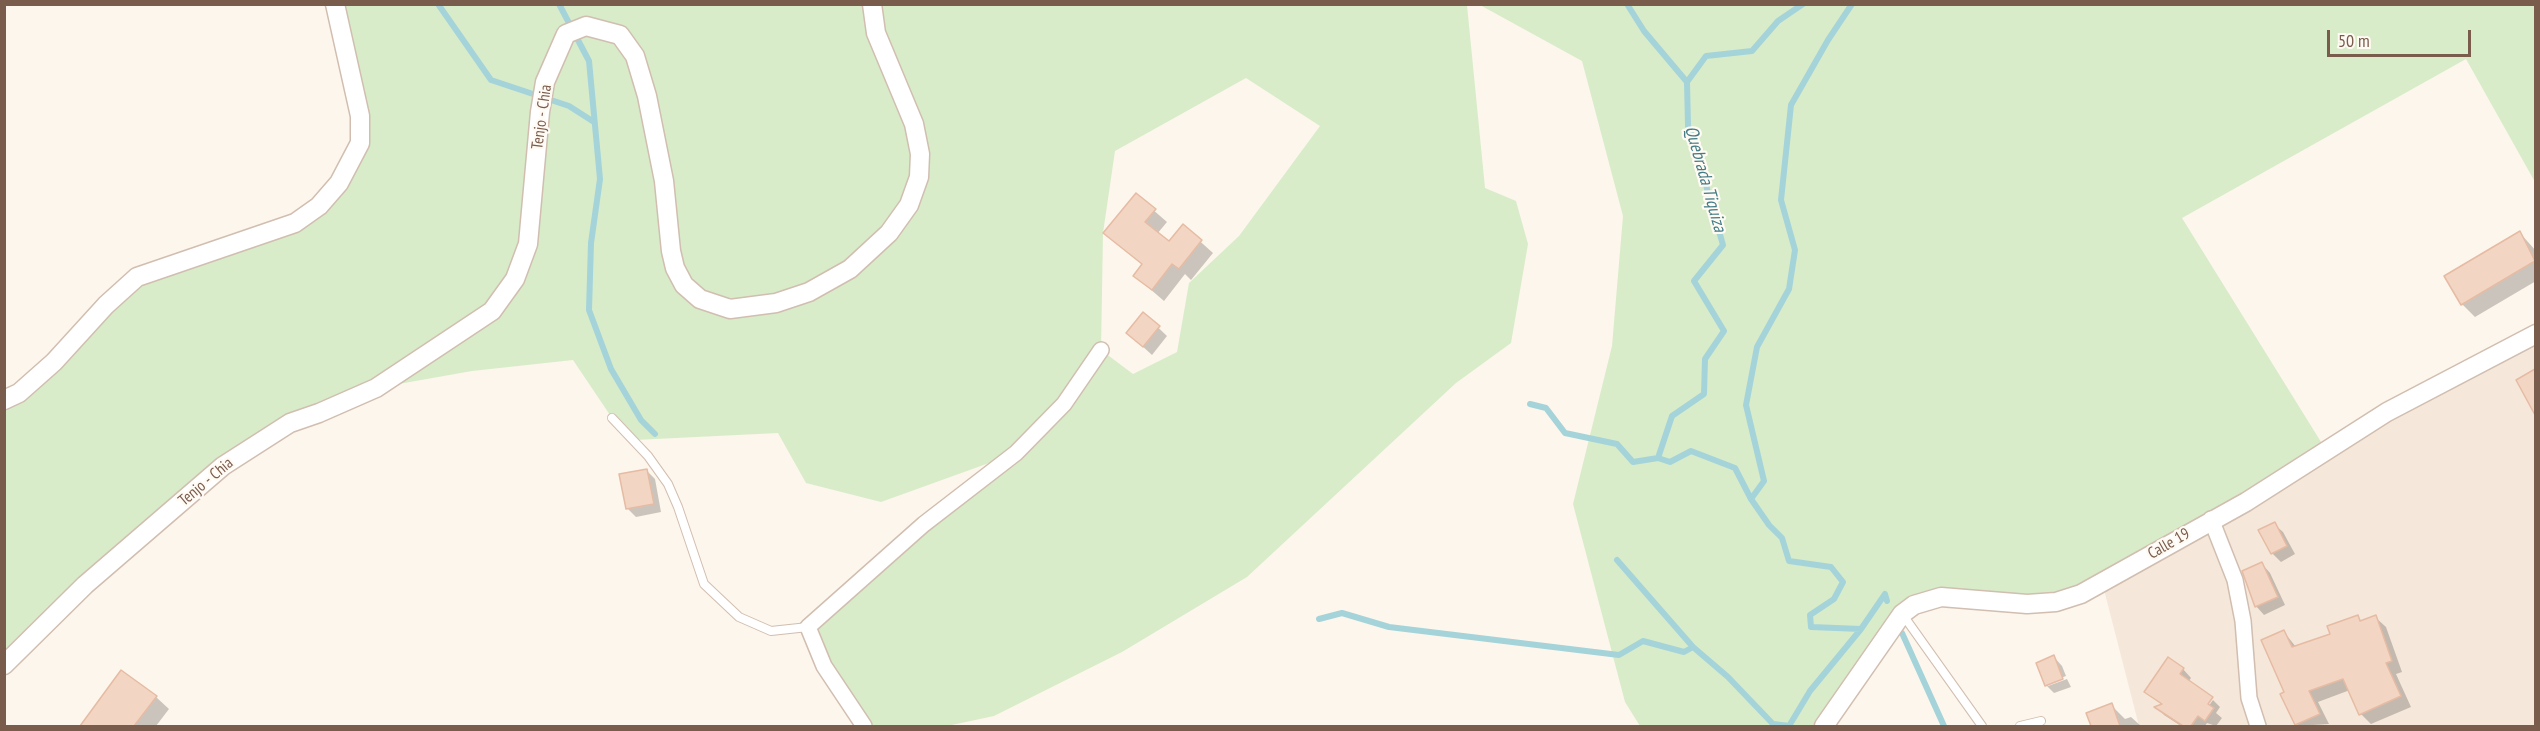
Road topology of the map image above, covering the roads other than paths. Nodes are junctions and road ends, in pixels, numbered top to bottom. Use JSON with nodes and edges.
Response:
{"nodes":[{"id":1,"x":335,"y":4,"type":"edge"},
{"id":2,"x":872,"y":4,"type":"edge"},
{"id":3,"x":2535,"y":334,"type":"edge"},
{"id":4,"x":1101,"y":350,"type":"dead end"},
{"id":5,"x":4,"y":400,"type":"edge"},
{"id":6,"x":612,"y":418,"type":"dead end"},
{"id":7,"x":2211,"y":519,"type":"junction"},
{"id":8,"x":1902,"y":614,"type":"junction"},
{"id":9,"x":808,"y":627,"type":"junction"},
{"id":10,"x":4,"y":665,"type":"edge"},
{"id":11,"x":2041,"y":721,"type":"dead end"},
{"id":12,"x":864,"y":726,"type":"edge"},
{"id":13,"x":1824,"y":726,"type":"edge"},
{"id":14,"x":1982,"y":726,"type":"edge"},
{"id":15,"x":2020,"y":726,"type":"edge"},
{"id":16,"x":2258,"y":726,"type":"edge"}],
"edges":[{"from":1,"to":5,"type":"street"},
{"from":2,"to":10,"type":"street","name":"Tenjo - Chia"},
{"from":3,"to":7,"type":"street","name":"Calle 19"},
{"from":4,"to":9,"type":"street"},
{"from":6,"to":9,"type":"lane"},
{"from":7,"to":8,"type":"street","name":"Calle 19"},
{"from":7,"to":16,"type":"street"},
{"from":8,"to":13,"type":"street","name":"Calle 19"},
{"from":8,"to":14,"type":"lane"},
{"from":9,"to":12,"type":"street"},
{"from":11,"to":15,"type":"lane"}]}
